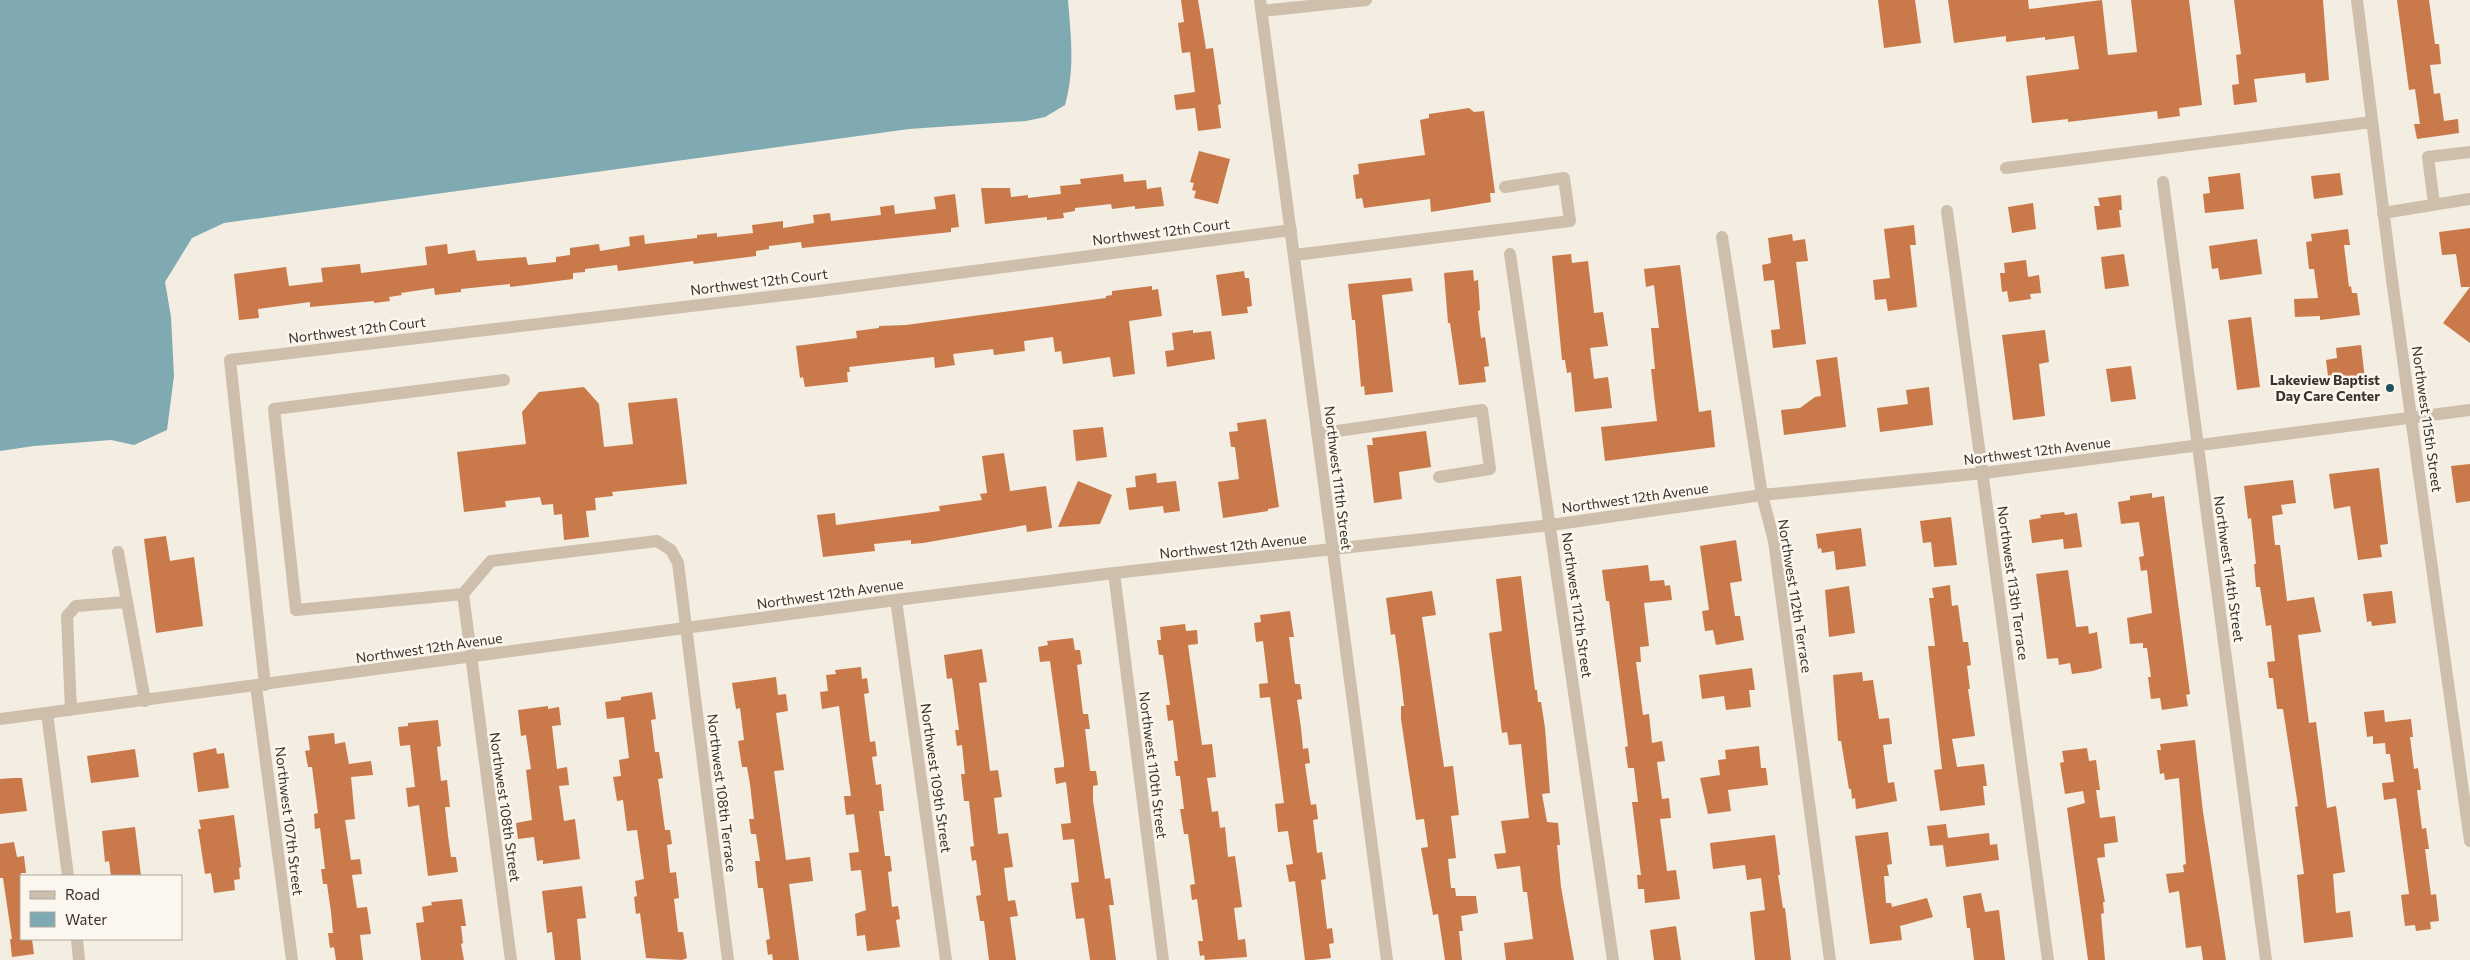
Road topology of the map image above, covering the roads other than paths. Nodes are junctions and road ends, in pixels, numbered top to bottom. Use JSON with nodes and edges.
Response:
{"nodes":[{"id":1,"x":1366,"y":0,"type":"edge"},
{"id":2,"x":2357,"y":0,"type":"edge"},
{"id":3,"x":1261,"y":6,"type":"edge"},
{"id":4,"x":2372,"y":122,"type":"junction"},
{"id":5,"x":2470,"y":152,"type":"edge"},
{"id":6,"x":2006,"y":168,"type":"dead end"},
{"id":7,"x":2163,"y":182,"type":"dead end"},
{"id":8,"x":1505,"y":187,"type":"dead end"},
{"id":9,"x":2470,"y":199,"type":"edge"},
{"id":10,"x":2434,"y":204,"type":"junction"},
{"id":11,"x":1947,"y":211,"type":"dead end"},
{"id":12,"x":2383,"y":213,"type":"junction"},
{"id":13,"x":1292,"y":230,"type":"junction"},
{"id":14,"x":1722,"y":237,"type":"dead end"},
{"id":15,"x":1510,"y":254,"type":"dead end"},
{"id":16,"x":1295,"y":255,"type":"junction"},
{"id":17,"x":230,"y":360,"type":"joint"},
{"id":18,"x":504,"y":380,"type":"dead end"},
{"id":19,"x":2470,"y":410,"type":"edge"},
{"id":20,"x":2412,"y":417,"type":"junction"},
{"id":21,"x":1317,"y":434,"type":"junction"},
{"id":22,"x":2198,"y":446,"type":"junction"},
{"id":23,"x":1984,"y":473,"type":"junction"},
{"id":24,"x":1438,"y":477,"type":"dead end"},
{"id":25,"x":1762,"y":496,"type":"junction"},
{"id":26,"x":1551,"y":525,"type":"junction"},
{"id":27,"x":1332,"y":551,"type":"junction"},
{"id":28,"x":118,"y":552,"type":"dead end"},
{"id":29,"x":1114,"y":573,"type":"junction"},
{"id":30,"x":463,"y":594,"type":"junction"},
{"id":31,"x":896,"y":600,"type":"junction"},
{"id":32,"x":126,"y":602,"type":"junction"},
{"id":33,"x":686,"y":629,"type":"junction"},
{"id":34,"x":470,"y":658,"type":"junction"},
{"id":35,"x":261,"y":686,"type":"junction"},
{"id":36,"x":145,"y":701,"type":"junction"},
{"id":37,"x":70,"y":710,"type":"junction"},
{"id":38,"x":47,"y":713,"type":"junction"},
{"id":39,"x":0,"y":719,"type":"edge"},
{"id":40,"x":2470,"y":841,"type":"edge"},
{"id":41,"x":68,"y":875,"type":"edge"},
{"id":42,"x":77,"y":940,"type":"edge"},
{"id":43,"x":79,"y":960,"type":"edge"},
{"id":44,"x":292,"y":960,"type":"edge"},
{"id":45,"x":511,"y":960,"type":"edge"},
{"id":46,"x":728,"y":960,"type":"edge"},
{"id":47,"x":946,"y":960,"type":"edge"},
{"id":48,"x":1163,"y":960,"type":"edge"},
{"id":49,"x":1388,"y":960,"type":"edge"},
{"id":50,"x":1613,"y":960,"type":"edge"},
{"id":51,"x":1830,"y":960,"type":"edge"},
{"id":52,"x":2048,"y":960,"type":"edge"},
{"id":53,"x":2266,"y":960,"type":"edge"}],
"edges":[{"from":1,"to":3,"type":"street"},
{"from":2,"to":4,"type":"street","name":"Northwest 115th Street"},
{"from":3,"to":13,"type":"street","name":"Northwest 111th Street"},
{"from":4,"to":6,"type":"street"},
{"from":4,"to":12,"type":"street","name":"Northwest 115th Street"},
{"from":5,"to":10,"type":"street"},
{"from":7,"to":22,"type":"street","name":"Northwest 114th Street"},
{"from":8,"to":16,"type":"street"},
{"from":9,"to":10,"type":"street"},
{"from":10,"to":12,"type":"street"},
{"from":11,"to":23,"type":"street","name":"Northwest 113th Terrace"},
{"from":12,"to":20,"type":"street","name":"Northwest 115th Street"},
{"from":13,"to":16,"type":"street","name":"Northwest 111th Street"},
{"from":13,"to":17,"type":"street","name":"Northwest 12th Court"},
{"from":14,"to":25,"type":"street","name":"Northwest 112th Terrace"},
{"from":15,"to":26,"type":"street","name":"Northwest 112th Street"},
{"from":16,"to":21,"type":"street","name":"Northwest 111th Street"},
{"from":17,"to":35,"type":"street","name":"Northwest 107th Street"},
{"from":18,"to":30,"type":"street"},
{"from":19,"to":20,"type":"street","name":"Northwest 12th Avenue"},
{"from":20,"to":22,"type":"street","name":"Northwest 12th Avenue"},
{"from":20,"to":40,"type":"street","name":"Northwest 115th Street"},
{"from":21,"to":24,"type":"street"},
{"from":21,"to":27,"type":"street","name":"Northwest 111th Street"},
{"from":22,"to":23,"type":"street","name":"Northwest 12th Avenue"},
{"from":22,"to":53,"type":"street","name":"Northwest 114th Street"},
{"from":23,"to":25,"type":"street","name":"Northwest 12th Avenue"},
{"from":23,"to":52,"type":"street","name":"Northwest 113th Terrace"},
{"from":25,"to":26,"type":"street","name":"Northwest 12th Avenue"},
{"from":25,"to":51,"type":"street","name":"Northwest 112th Terrace"},
{"from":26,"to":27,"type":"street","name":"Northwest 12th Avenue"},
{"from":26,"to":50,"type":"street","name":"Northwest 112th Street"},
{"from":27,"to":29,"type":"street","name":"Northwest 12th Avenue"},
{"from":27,"to":49,"type":"street","name":"Northwest 111th Street"},
{"from":28,"to":32,"type":"street"},
{"from":29,"to":31,"type":"street","name":"Northwest 12th Avenue"},
{"from":29,"to":48,"type":"street","name":"Northwest 110th Street"},
{"from":30,"to":33,"type":"street","name":"Northwest 108th Terrace"},
{"from":30,"to":34,"type":"street","name":"Northwest 108th Street"},
{"from":31,"to":33,"type":"street","name":"Northwest 12th Avenue"},
{"from":31,"to":47,"type":"street","name":"Northwest 109th Street"},
{"from":32,"to":36,"type":"street"},
{"from":32,"to":37,"type":"street"},
{"from":33,"to":34,"type":"street","name":"Northwest 12th Avenue"},
{"from":33,"to":46,"type":"street","name":"Northwest 108th Terrace"},
{"from":34,"to":35,"type":"street","name":"Northwest 12th Avenue"},
{"from":34,"to":45,"type":"street","name":"Northwest 108th Street"},
{"from":35,"to":36,"type":"street","name":"Northwest 12th Avenue"},
{"from":35,"to":44,"type":"street","name":"Northwest 107th Street"},
{"from":36,"to":37,"type":"street","name":"Northwest 12th Avenue"},
{"from":37,"to":38,"type":"street","name":"Northwest 12th Avenue"},
{"from":38,"to":39,"type":"street","name":"Northwest 12th Avenue"},
{"from":38,"to":41,"type":"street"},
{"from":42,"to":43,"type":"street"}]}
